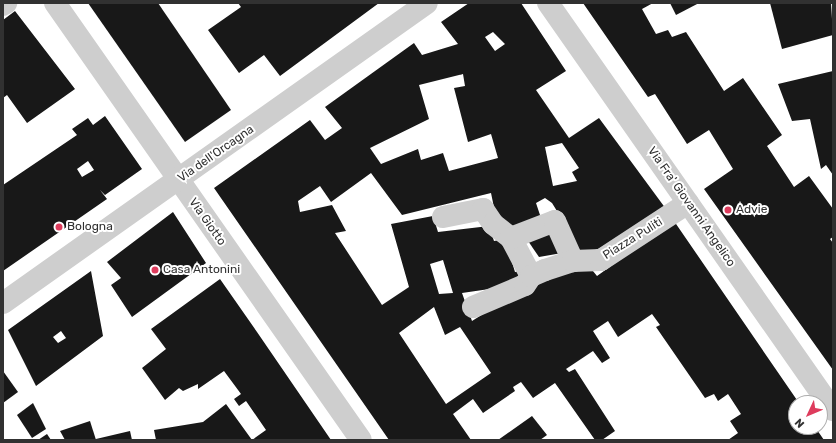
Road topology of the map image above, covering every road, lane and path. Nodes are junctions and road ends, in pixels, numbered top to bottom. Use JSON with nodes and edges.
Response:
{"nodes":[{"id":1,"x":6,"y":3,"type":"edge"},
{"id":2,"x":55,"y":3,"type":"edge"},
{"id":3,"x":428,"y":3,"type":"edge"},
{"id":4,"x":548,"y":3,"type":"edge"},
{"id":5,"x":3,"y":5,"type":"edge"},
{"id":6,"x":178,"y":181,"type":"junction"},
{"id":7,"x":688,"y":203,"type":"junction"},
{"id":8,"x":444,"y":217,"type":"dead end"},
{"id":9,"x":511,"y":238,"type":"junction"},
{"id":10,"x":573,"y":261,"type":"junction"},
{"id":11,"x":531,"y":276,"type":"junction"},
{"id":12,"x":3,"y":303,"type":"edge"},
{"id":13,"x":473,"y":307,"type":"dead end"},
{"id":14,"x":833,"y":410,"type":"edge"},
{"id":15,"x":360,"y":440,"type":"edge"}],
"edges":[{"from":1,"to":5,"type":"street"},
{"from":2,"to":6,"type":"street","name":"Via Giotto"},
{"from":3,"to":6,"type":"street","name":"Via dell'Orcagna"},
{"from":4,"to":7,"type":"street","name":"Via Fra' Giovanni Angelico"},
{"from":6,"to":12,"type":"street","name":"Via dell'Orcagna"},
{"from":6,"to":15,"type":"street","name":"Via Giotto"},
{"from":7,"to":10,"type":"street","name":"Piazza Puliti"},
{"from":7,"to":14,"type":"street","name":"Via Fra' Giovanni Angelico"},
{"from":8,"to":9,"type":"street"},
{"from":9,"to":10,"type":"street"},
{"from":9,"to":11,"type":"street"},
{"from":10,"to":11,"type":"street","name":"Piazza Puliti"},
{"from":11,"to":13,"type":"street","name":"Piazza Puliti"}]}
